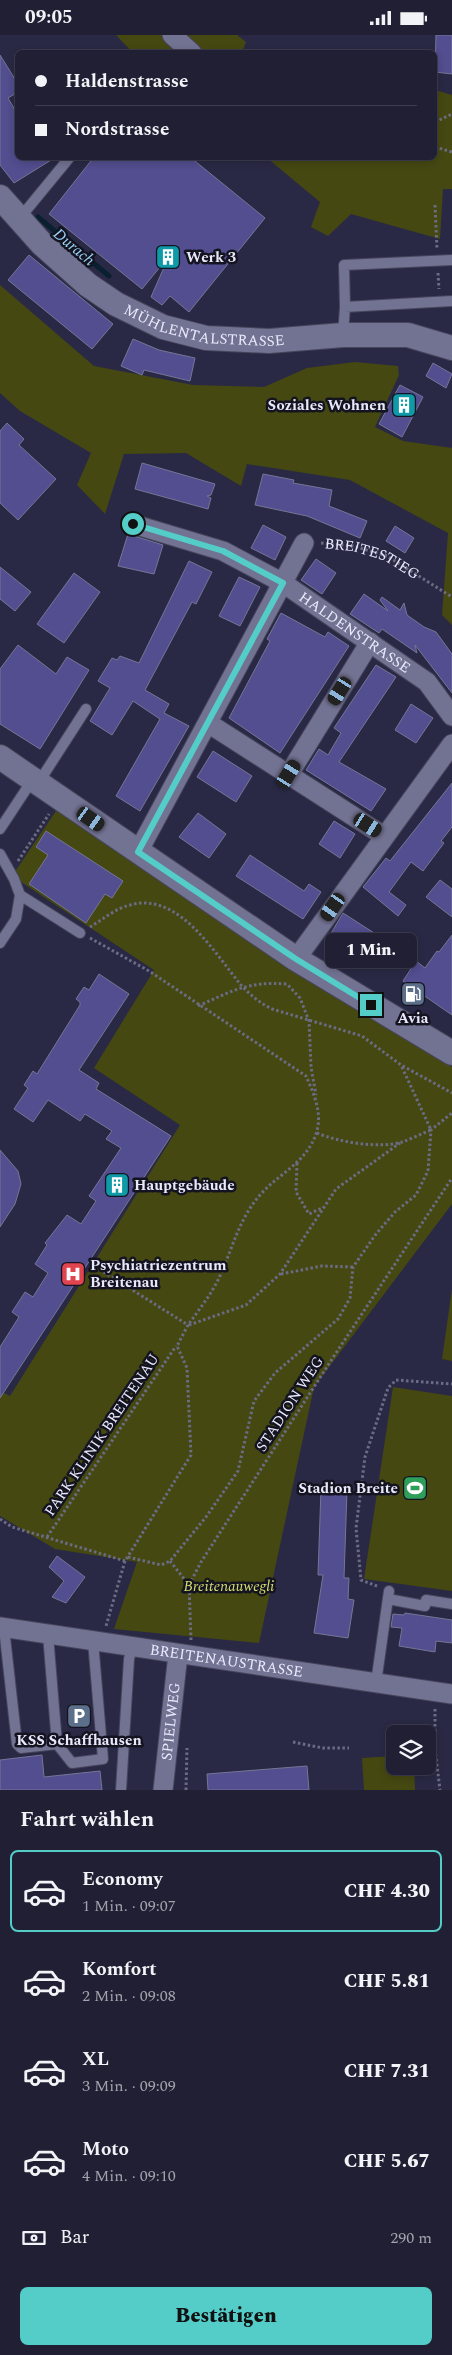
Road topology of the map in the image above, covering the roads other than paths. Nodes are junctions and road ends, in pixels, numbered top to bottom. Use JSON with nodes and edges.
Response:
{"nodes":[{"id":1,"x":172,"y":35,"type":"edge"},
{"id":2,"x":189,"y":50,"type":"edge"},
{"id":3,"x":68,"y":160,"type":"edge"},
{"id":4,"x":7,"y":205,"type":"edge"},
{"id":5,"x":452,"y":260,"type":"edge"},
{"id":6,"x":452,"y":301,"type":"edge"},
{"id":7,"x":345,"y":307,"type":"junction"},
{"id":8,"x":343,"y":335,"type":"junction"},
{"id":9,"x":452,"y":348,"type":"edge"},
{"id":10,"x":133,"y":524,"type":"dead end"},
{"id":11,"x":304,"y":543,"type":"road end"},
{"id":12,"x":283,"y":583,"type":"junction"},
{"id":13,"x":370,"y":642,"type":"junction"},
{"id":14,"x":86,"y":709,"type":"dead end"},
{"id":15,"x":452,"y":716,"type":"edge"},
{"id":16,"x":208,"y":723,"type":"junction"},
{"id":17,"x":452,"y":744,"type":"edge"},
{"id":18,"x":0,"y":757,"type":"edge"},
{"id":19,"x":289,"y":774,"type":"junction"},
{"id":20,"x":36,"y":780,"type":"junction"},
{"id":21,"x":0,"y":829,"type":"edge"},
{"id":22,"x":384,"y":836,"type":"junction"},
{"id":23,"x":138,"y":852,"type":"junction"},
{"id":24,"x":0,"y":854,"type":"edge"},
{"id":25,"x":20,"y":895,"type":"junction"},
{"id":26,"x":80,"y":933,"type":"road end"},
{"id":27,"x":0,"y":943,"type":"edge"},
{"id":28,"x":296,"y":959,"type":"junction"},
{"id":29,"x":452,"y":1053,"type":"edge"},
{"id":30,"x":452,"y":1604,"type":"edge"},
{"id":31,"x":2,"y":1628,"type":"edge"},
{"id":32,"x":48,"y":1635,"type":"junction"},
{"id":33,"x":97,"y":1642,"type":"junction"},
{"id":34,"x":132,"y":1647,"type":"junction"},
{"id":35,"x":185,"y":1655,"type":"junction"},
{"id":36,"x":376,"y":1683,"type":"junction"},
{"id":37,"x":444,"y":1693,"type":"edge"},
{"id":38,"x":57,"y":1744,"type":"junction"},
{"id":39,"x":121,"y":1790,"type":"edge"},
{"id":40,"x":163,"y":1790,"type":"edge"}],
"edges":[{"from":1,"to":2,"type":"street"},
{"from":3,"to":4,"type":"lane"},
{"from":4,"to":8,"type":"street","name":"MÜHLENTALSTRASSE"},
{"from":5,"to":7,"type":"lane"},
{"from":6,"to":7,"type":"lane"},
{"from":7,"to":8,"type":"lane"},
{"from":8,"to":9,"type":"street","name":"MÜHLENTALSTRASSE"},
{"from":10,"to":12,"type":"street","name":"HALDENSTRASSE"},
{"from":11,"to":12,"type":"street","name":"BREITESTIEG"},
{"from":12,"to":13,"type":"street","name":"HALDENSTRASSE"},
{"from":12,"to":16,"type":"street","name":"BREITESTIEG"},
{"from":13,"to":15,"type":"street","name":"HALDENSTRASSE"},
{"from":13,"to":19,"type":"street"},
{"from":14,"to":20,"type":"lane"},
{"from":16,"to":19,"type":"street"},
{"from":16,"to":23,"type":"street","name":"BREITESTIEG"},
{"from":17,"to":22,"type":"street"},
{"from":18,"to":20,"type":"street"},
{"from":19,"to":22,"type":"street"},
{"from":20,"to":21,"type":"lane"},
{"from":20,"to":23,"type":"street"},
{"from":22,"to":28,"type":"street"},
{"from":23,"to":28,"type":"street"},
{"from":24,"to":25,"type":"lane"},
{"from":25,"to":26,"type":"lane"},
{"from":25,"to":27,"type":"lane"},
{"from":28,"to":29,"type":"street"},
{"from":30,"to":36,"type":"lane"},
{"from":31,"to":32,"type":"street","name":"BREITENAUSTRASSE"},
{"from":31,"to":38,"type":"lane"},
{"from":32,"to":33,"type":"street","name":"BREITENAUSTRASSE"},
{"from":32,"to":38,"type":"lane"},
{"from":33,"to":34,"type":"street","name":"BREITENAUSTRASSE"},
{"from":33,"to":38,"type":"lane"},
{"from":34,"to":35,"type":"street","name":"BREITENAUSTRASSE"},
{"from":34,"to":39,"type":"lane"},
{"from":35,"to":36,"type":"street","name":"BREITENAUSTRASSE"},
{"from":35,"to":40,"type":"street","name":"SPIELWEG"},
{"from":36,"to":37,"type":"street","name":"BREITENAUSTRASSE"}]}
